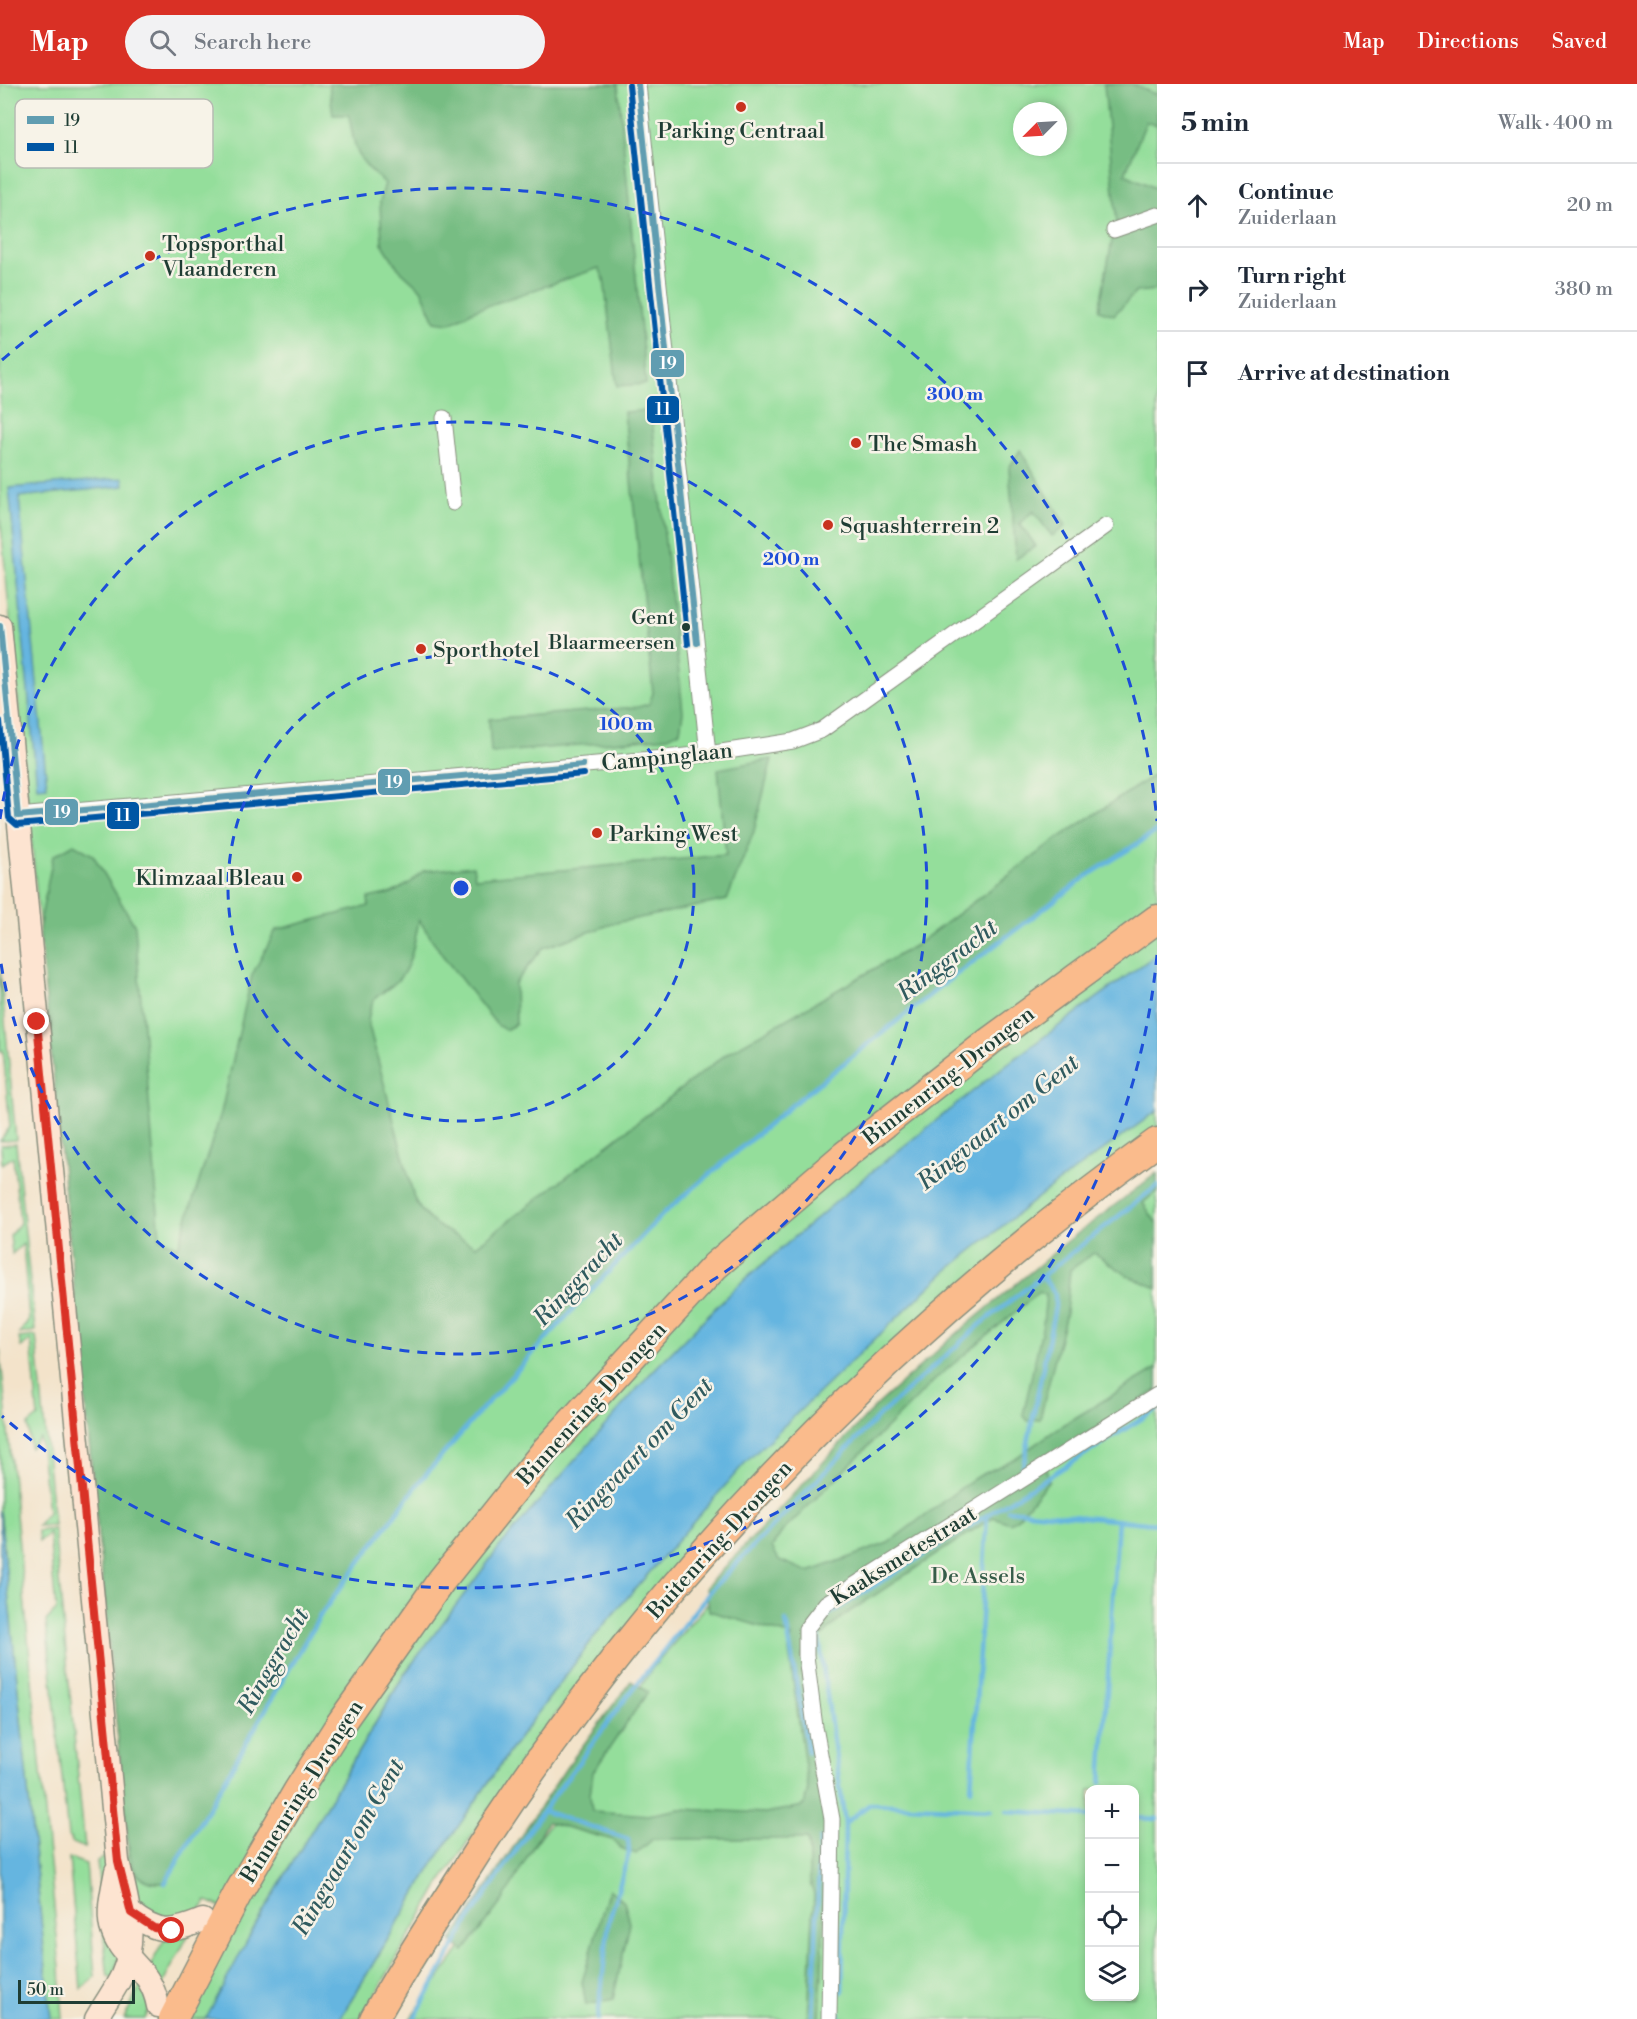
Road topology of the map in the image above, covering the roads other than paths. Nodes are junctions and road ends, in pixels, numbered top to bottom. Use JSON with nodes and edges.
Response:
{"nodes":[{"id":1,"x":638,"y":84,"type":"edge"},
{"id":2,"x":1157,"y":216,"type":"edge"},
{"id":3,"x":1114,"y":230,"type":"dead end"},
{"id":4,"x":444,"y":417,"type":"dead end"},
{"id":5,"x":453,"y":503,"type":"dead end"},
{"id":6,"x":1106,"y":526,"type":"dead end"},
{"id":7,"x":0,"y":626,"type":"edge"},
{"id":8,"x":708,"y":754,"type":"junction"},
{"id":9,"x":18,"y":816,"type":"junction"},
{"id":10,"x":1157,"y":919,"type":"edge"},
{"id":11,"x":1157,"y":1142,"type":"edge"},
{"id":12,"x":1157,"y":1395,"type":"edge"},
{"id":13,"x":340,"y":1724,"type":"junction"},
{"id":14,"x":118,"y":1861,"type":"junction"},
{"id":15,"x":131,"y":1913,"type":"junction"},
{"id":16,"x":202,"y":1920,"type":"junction"},
{"id":17,"x":128,"y":1956,"type":"junction"},
{"id":18,"x":161,"y":2015,"type":"edge"},
{"id":19,"x":96,"y":2019,"type":"edge"},
{"id":20,"x":374,"y":2019,"type":"edge"},
{"id":21,"x":829,"y":2019,"type":"edge"}],
"edges":[{"from":1,"to":8,"type":"street"},
{"from":2,"to":3,"type":"street"},
{"from":4,"to":5,"type":"street"},
{"from":6,"to":8,"type":"street","name":"Campinglaan"},
{"from":7,"to":9,"type":"street"},
{"from":8,"to":9,"type":"street","name":"Campinglaan"},
{"from":9,"to":14,"type":"street"},
{"from":10,"to":13,"type":"highway","name":"Binnenring-Drongen"},
{"from":11,"to":20,"type":"highway","name":"Buitenring-Drongen"},
{"from":12,"to":21,"type":"street","name":"Kaaksmetestraat"},
{"from":13,"to":16,"type":"highway"},
{"from":13,"to":18,"type":"highway","name":"Binnenring-Drongen"},
{"from":14,"to":15,"type":"street"},
{"from":14,"to":17,"type":"street"},
{"from":15,"to":16,"type":"street"},
{"from":15,"to":17,"type":"street"},
{"from":16,"to":18,"type":"highway"},
{"from":17,"to":18,"type":"street"},
{"from":17,"to":19,"type":"street"}]}
